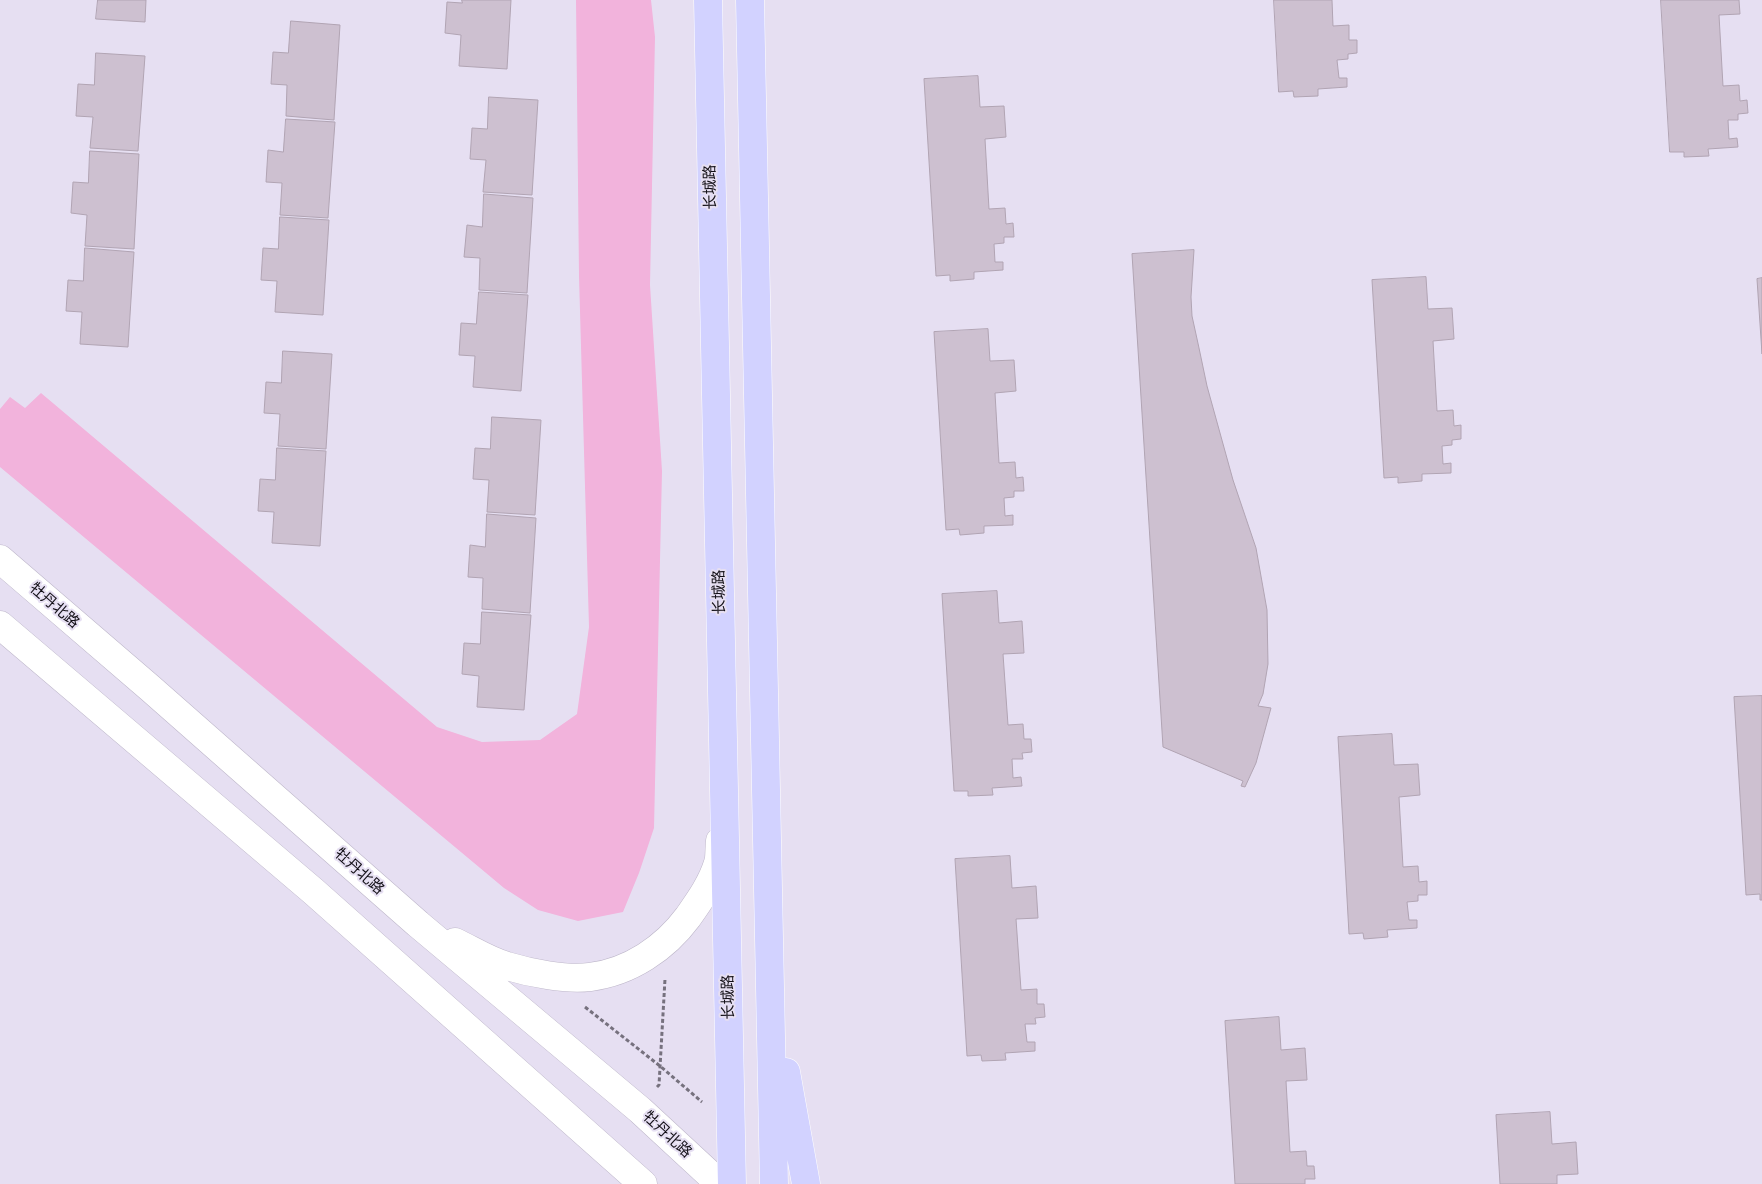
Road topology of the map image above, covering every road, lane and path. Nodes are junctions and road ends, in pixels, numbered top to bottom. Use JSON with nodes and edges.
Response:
{"nodes":[{"id":1,"x":708,"y":0,"type":"edge"},
{"id":2,"x":750,"y":0,"type":"edge"},
{"id":3,"x":0,"y":559,"type":"edge"},
{"id":4,"x":0,"y":625,"type":"edge"},
{"id":5,"x":724,"y":764,"type":"junction"},
{"id":6,"x":418,"y":924,"type":"junction"},
{"id":7,"x":667,"y":941,"type":"junction"},
{"id":8,"x":770,"y":969,"type":"junction"},
{"id":9,"x":583,"y":1006,"type":"dead end"},
{"id":10,"x":660,"y":1066,"type":"junction"},
{"id":11,"x":640,"y":1110,"type":"junction"},
{"id":12,"x":731,"y":1127,"type":"junction"},
{"id":13,"x":643,"y":1184,"type":"edge"},
{"id":14,"x":720,"y":1184,"type":"edge"},
{"id":15,"x":732,"y":1184,"type":"edge"},
{"id":16,"x":774,"y":1184,"type":"edge"},
{"id":17,"x":806,"y":1184,"type":"edge"}],
"edges":[{"from":1,"to":5,"type":"main road","name":"长城路"},
{"from":2,"to":8,"type":"main road"},
{"from":3,"to":6,"type":"street","name":"牡丹北路"},
{"from":4,"to":13,"type":"street"},
{"from":5,"to":7,"type":"street"},
{"from":5,"to":12,"type":"main road","name":"长城路"},
{"from":6,"to":7,"type":"street"},
{"from":6,"to":11,"type":"street","name":"牡丹北路"},
{"from":7,"to":10,"type":"path"},
{"from":8,"to":16,"type":"main road"},
{"from":8,"to":17,"type":"main road"},
{"from":9,"to":10,"type":"path"},
{"from":10,"to":11,"type":"path"},
{"from":10,"to":12,"type":"path"},
{"from":11,"to":14,"type":"street","name":"牡丹北路"},
{"from":12,"to":15,"type":"main road","name":"长城路"}]}
